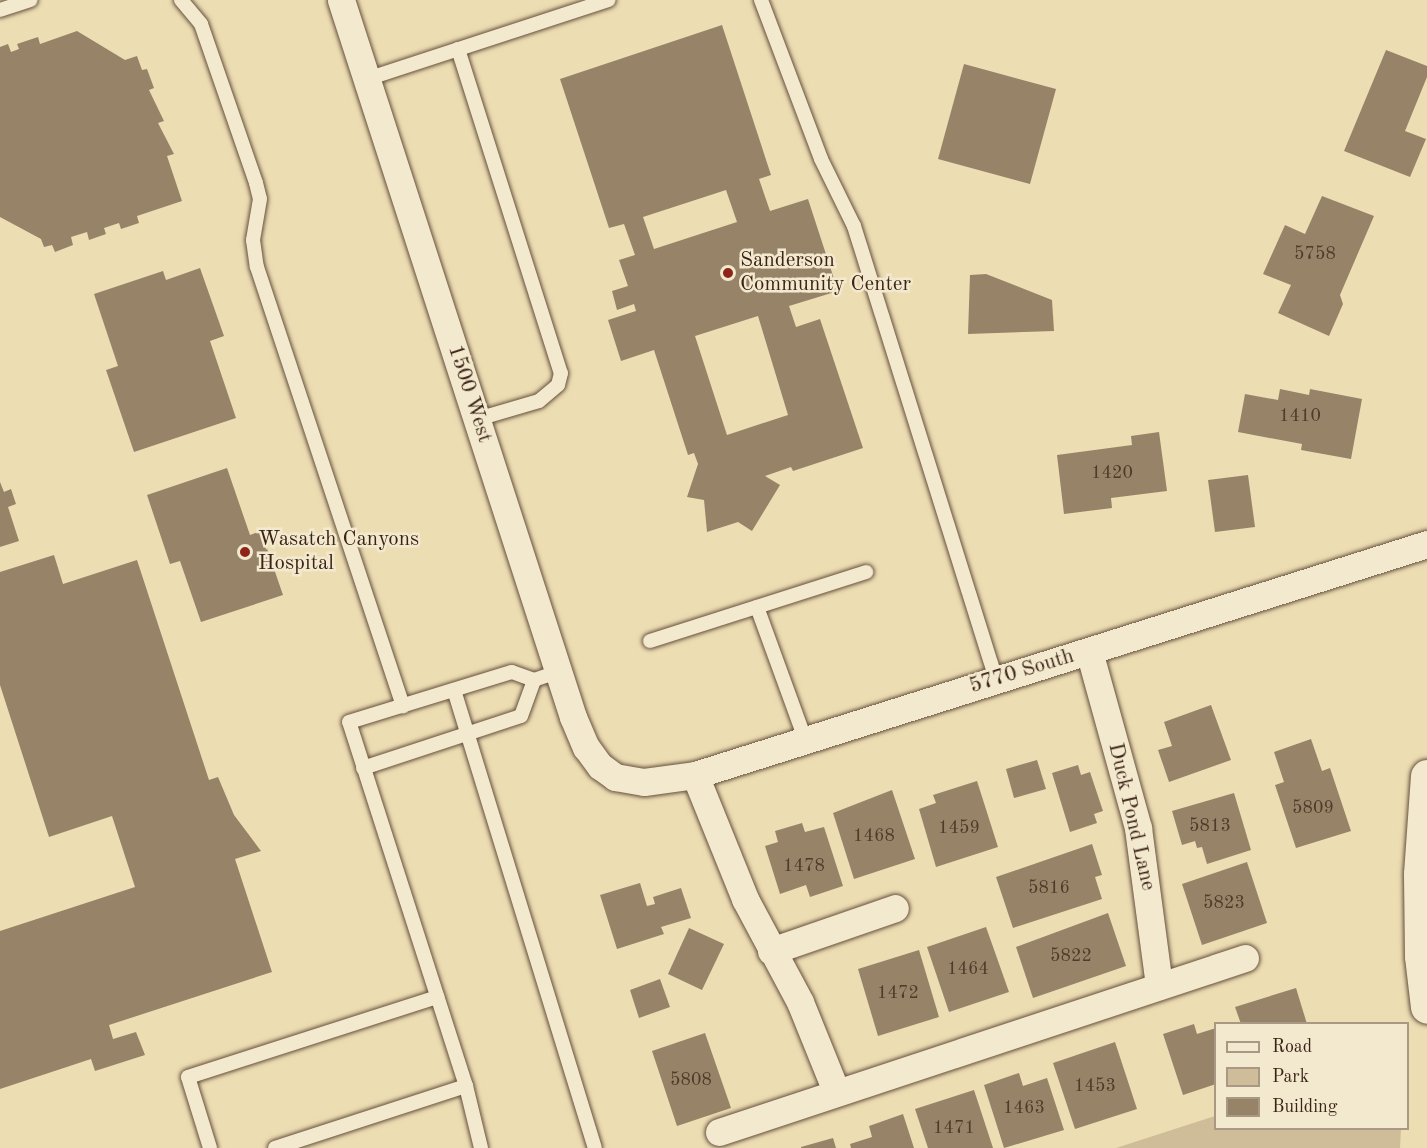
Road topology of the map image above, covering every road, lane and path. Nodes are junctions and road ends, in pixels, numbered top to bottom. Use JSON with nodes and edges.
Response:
{"nodes":[{"id":1,"x":30,"y":0,"type":"edge"},
{"id":2,"x":181,"y":0,"type":"edge"},
{"id":3,"x":341,"y":0,"type":"edge"},
{"id":4,"x":608,"y":0,"type":"edge"},
{"id":5,"x":761,"y":0,"type":"edge"},
{"id":6,"x":0,"y":10,"type":"edge"},
{"id":7,"x":458,"y":49,"type":"junction"},
{"id":8,"x":367,"y":79,"type":"junction"},
{"id":9,"x":477,"y":419,"type":"junction"},
{"id":10,"x":1427,"y":544,"type":"edge"},
{"id":11,"x":866,"y":572,"type":"dead end"},
{"id":12,"x":757,"y":607,"type":"junction"},
{"id":13,"x":650,"y":641,"type":"dead end"},
{"id":14,"x":1089,"y":651,"type":"junction"},
{"id":15,"x":561,"y":670,"type":"junction"},
{"id":16,"x":534,"y":680,"type":"junction"},
{"id":17,"x":996,"y":680,"type":"junction"},
{"id":18,"x":454,"y":690,"type":"junction"},
{"id":19,"x":403,"y":706,"type":"junction"},
{"id":20,"x":468,"y":735,"type":"junction"},
{"id":21,"x":805,"y":740,"type":"junction"},
{"id":22,"x":363,"y":768,"type":"junction"},
{"id":23,"x":695,"y":775,"type":"junction"},
{"id":24,"x":1427,"y":776,"type":"edge"},
{"id":25,"x":615,"y":777,"type":"joint"},
{"id":26,"x":895,"y":908,"type":"dead end"},
{"id":27,"x":771,"y":951,"type":"junction"},
{"id":28,"x":1245,"y":958,"type":"dead end"},
{"id":29,"x":1159,"y":986,"type":"junction"},
{"id":30,"x":437,"y":997,"type":"junction"},
{"id":31,"x":1427,"y":1007,"type":"edge"},
{"id":32,"x":466,"y":1086,"type":"junction"},
{"id":33,"x":836,"y":1091,"type":"junction"},
{"id":34,"x":719,"y":1132,"type":"dead end"},
{"id":35,"x":210,"y":1148,"type":"edge"},
{"id":36,"x":275,"y":1148,"type":"edge"},
{"id":37,"x":482,"y":1148,"type":"edge"},
{"id":38,"x":595,"y":1148,"type":"edge"}],
"edges":[{"from":1,"to":6,"type":"lane"},
{"from":2,"to":19,"type":"lane"},
{"from":3,"to":8,"type":"street","name":"1500 West"},
{"from":4,"to":7,"type":"lane"},
{"from":5,"to":17,"type":"lane"},
{"from":7,"to":8,"type":"lane"},
{"from":7,"to":9,"type":"lane"},
{"from":8,"to":9,"type":"street","name":"1500 West"},
{"from":9,"to":15,"type":"street","name":"1500 West"},
{"from":10,"to":14,"type":"street","name":"5770 South"},
{"from":11,"to":12,"type":"lane"},
{"from":12,"to":13,"type":"lane"},
{"from":12,"to":21,"type":"lane"},
{"from":14,"to":17,"type":"street","name":"5770 South"},
{"from":14,"to":29,"type":"street","name":"Duck Pond Lane"},
{"from":15,"to":16,"type":"lane"},
{"from":15,"to":25,"type":"street","name":"1500 West"},
{"from":16,"to":18,"type":"lane"},
{"from":16,"to":20,"type":"lane"},
{"from":17,"to":21,"type":"street","name":"5770 South"},
{"from":18,"to":19,"type":"lane"},
{"from":18,"to":20,"type":"lane"},
{"from":19,"to":22,"type":"lane"},
{"from":20,"to":22,"type":"lane"},
{"from":20,"to":38,"type":"lane"},
{"from":21,"to":23,"type":"street","name":"5770 South"},
{"from":22,"to":30,"type":"lane"},
{"from":23,"to":25,"type":"street","name":"5770 South"},
{"from":23,"to":27,"type":"street"},
{"from":24,"to":31,"type":"street"},
{"from":26,"to":27,"type":"street"},
{"from":27,"to":33,"type":"street"},
{"from":28,"to":29,"type":"street"},
{"from":29,"to":33,"type":"street"},
{"from":30,"to":32,"type":"lane"},
{"from":30,"to":35,"type":"lane"},
{"from":32,"to":36,"type":"lane"},
{"from":32,"to":37,"type":"lane"},
{"from":33,"to":34,"type":"street"}]}
